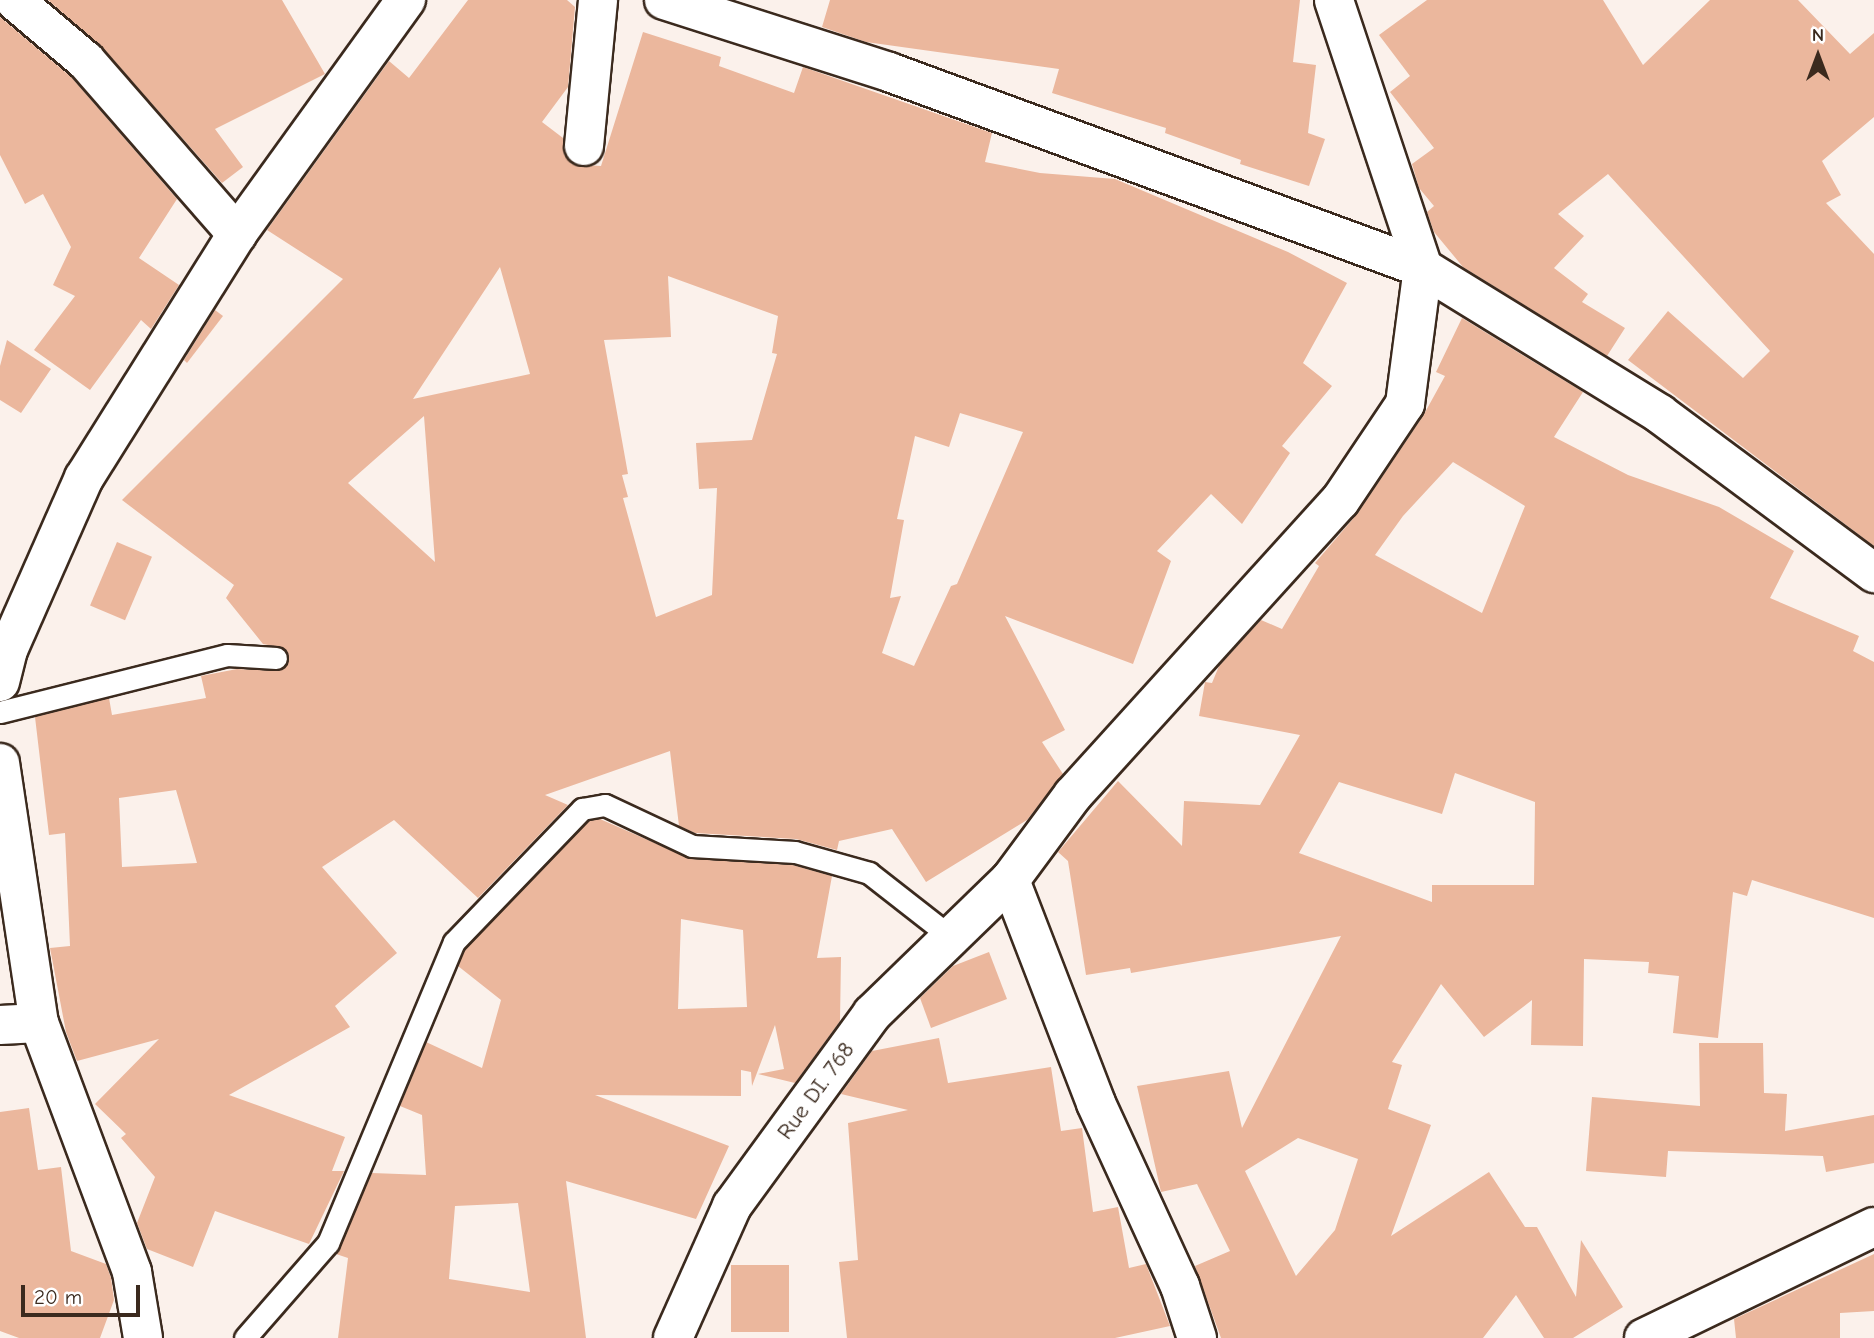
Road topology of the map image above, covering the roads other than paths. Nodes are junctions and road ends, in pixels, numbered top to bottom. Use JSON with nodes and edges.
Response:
{"nodes":[{"id":1,"x":14,"y":0,"type":"edge"},
{"id":2,"x":406,"y":0,"type":"edge"},
{"id":3,"x":598,"y":0,"type":"edge"},
{"id":4,"x":664,"y":0,"type":"edge"},
{"id":5,"x":1334,"y":0,"type":"edge"},
{"id":6,"x":584,"y":146,"type":"dead end"},
{"id":7,"x":237,"y":234,"type":"junction"},
{"id":8,"x":1423,"y":268,"type":"junction"},
{"id":9,"x":1874,"y":573,"type":"edge"},
{"id":10,"x":276,"y":659,"type":"dead end"},
{"id":11,"x":0,"y":682,"type":"edge"},
{"id":12,"x":0,"y":712,"type":"edge"},
{"id":13,"x":0,"y":763,"type":"edge"},
{"id":14,"x":1010,"y":880,"type":"junction"},
{"id":15,"x":951,"y":937,"type":"junction"},
{"id":16,"x":39,"y":1023,"type":"junction"},
{"id":17,"x":0,"y":1025,"type":"edge"},
{"id":18,"x":1874,"y":1227,"type":"edge"},
{"id":19,"x":143,"y":1338,"type":"edge"},
{"id":20,"x":245,"y":1338,"type":"edge"},
{"id":21,"x":673,"y":1338,"type":"edge"},
{"id":22,"x":1197,"y":1338,"type":"edge"},
{"id":23,"x":1644,"y":1338,"type":"edge"}],
"edges":[{"from":1,"to":7,"type":"street"},
{"from":2,"to":7,"type":"street"},
{"from":3,"to":6,"type":"street"},
{"from":4,"to":8,"type":"street"},
{"from":5,"to":8,"type":"street"},
{"from":7,"to":11,"type":"street"},
{"from":8,"to":9,"type":"street"},
{"from":8,"to":14,"type":"street","name":"Rue DI. 768"},
{"from":10,"to":12,"type":"lane"},
{"from":13,"to":16,"type":"street"},
{"from":14,"to":15,"type":"street","name":"Rue DI. 768"},
{"from":14,"to":22,"type":"street"},
{"from":15,"to":20,"type":"lane"},
{"from":15,"to":21,"type":"street","name":"Rue DI. 768"},
{"from":16,"to":17,"type":"street"},
{"from":16,"to":19,"type":"street"},
{"from":18,"to":23,"type":"street"}]}
